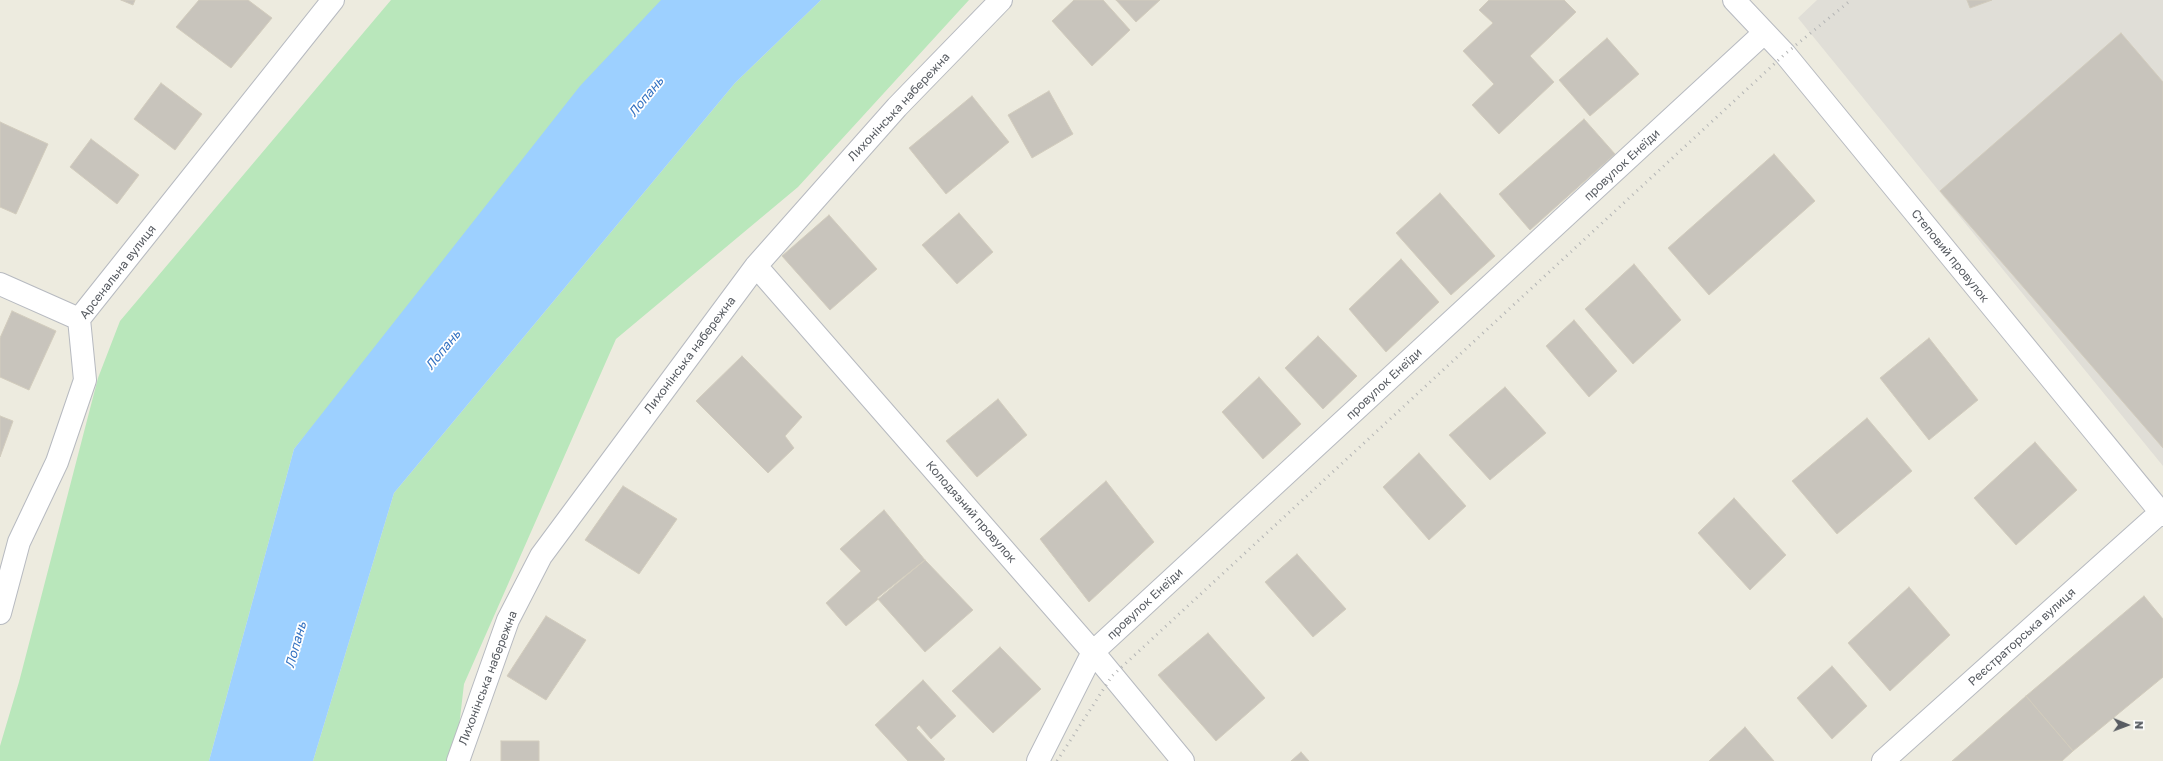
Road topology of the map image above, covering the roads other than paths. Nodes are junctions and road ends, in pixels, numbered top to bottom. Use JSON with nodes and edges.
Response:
{"nodes":[{"id":1,"x":333,"y":0,"type":"edge"},
{"id":2,"x":1000,"y":0,"type":"edge"},
{"id":3,"x":1734,"y":0,"type":"edge"},
{"id":4,"x":1764,"y":33,"type":"junction"},
{"id":5,"x":756,"y":266,"type":"junction"},
{"id":6,"x":0,"y":284,"type":"edge"},
{"id":7,"x":79,"y":319,"type":"junction"},
{"id":8,"x":2162,"y":514,"type":"edge"},
{"id":9,"x":0,"y":613,"type":"edge"},
{"id":10,"x":1094,"y":652,"type":"junction"},
{"id":11,"x":458,"y":761,"type":"edge"},
{"id":12,"x":1038,"y":761,"type":"edge"},
{"id":13,"x":1182,"y":761,"type":"edge"},
{"id":14,"x":1883,"y":761,"type":"edge"}],
"edges":[{"from":1,"to":7,"type":"street","name":"Арсенальна вулиця"},
{"from":2,"to":5,"type":"street","name":"Лихонінська набережна"},
{"from":3,"to":4,"type":"street","name":"Степовий провулок"},
{"from":4,"to":8,"type":"street","name":"Степовий провулок"},
{"from":4,"to":10,"type":"street","name":"провулок Енеїди"},
{"from":5,"to":10,"type":"street","name":"Колодязний провулок"},
{"from":5,"to":11,"type":"street","name":"Лихонінська набережна"},
{"from":6,"to":7,"type":"street"},
{"from":7,"to":9,"type":"street","name":"Арсенальна вулиця"},
{"from":8,"to":14,"type":"street","name":"Реєстраторська вулиця"},
{"from":10,"to":12,"type":"street","name":"провулок Енеїди"},
{"from":10,"to":13,"type":"street","name":"Колодязний провулок"}]}
